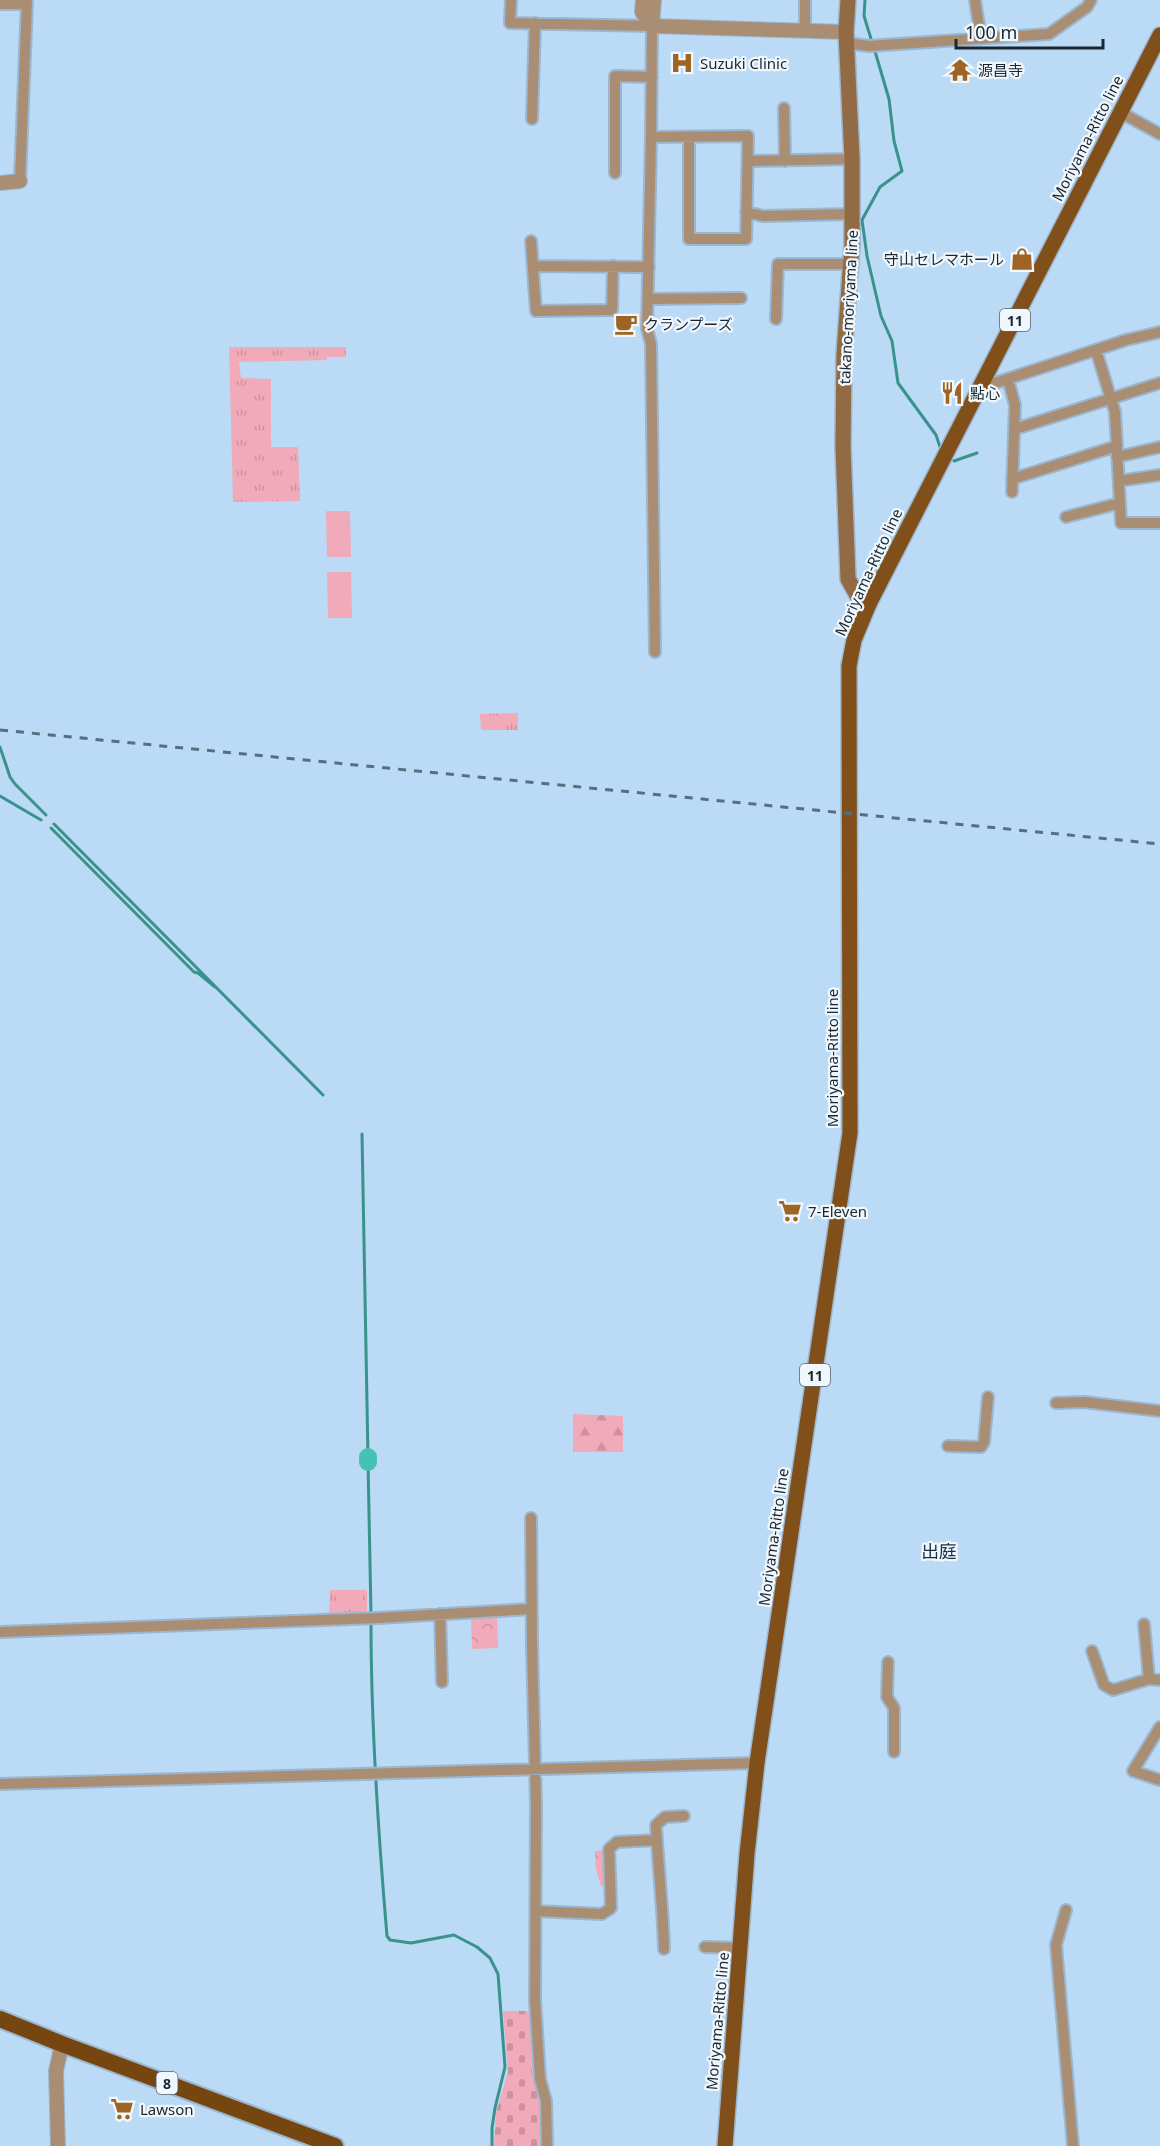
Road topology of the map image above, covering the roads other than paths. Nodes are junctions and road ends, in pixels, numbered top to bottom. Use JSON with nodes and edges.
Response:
{"nodes":[{"id":1,"x":511,"y":0,"type":"edge"},
{"id":2,"x":642,"y":0,"type":"edge"},
{"id":3,"x":654,"y":0,"type":"edge"},
{"id":4,"x":805,"y":0,"type":"edge"},
{"id":5,"x":975,"y":0,"type":"edge"},
{"id":6,"x":1091,"y":0,"type":"edge"},
{"id":7,"x":27,"y":2,"type":"edge"},
{"id":8,"x":851,"y":2,"type":"edge"},
{"id":9,"x":0,"y":4,"type":"edge"},
{"id":10,"x":535,"y":23,"type":"junction"},
{"id":11,"x":652,"y":26,"type":"junction"},
{"id":12,"x":805,"y":30,"type":"junction"},
{"id":13,"x":1160,"y":35,"type":"edge"},
{"id":14,"x":846,"y":38,"type":"junction"},
{"id":15,"x":981,"y":39,"type":"junction"},
{"id":16,"x":652,"y":76,"type":"junction"},
{"id":17,"x":784,"y":108,"type":"dead end"},
{"id":18,"x":1120,"y":112,"type":"junction"},
{"id":19,"x":532,"y":119,"type":"dead end"},
{"id":20,"x":1160,"y":134,"type":"edge"},
{"id":21,"x":651,"y":137,"type":"junction"},
{"id":22,"x":689,"y":138,"type":"junction"},
{"id":23,"x":852,"y":159,"type":"junction"},
{"id":24,"x":748,"y":161,"type":"junction"},
{"id":25,"x":785,"y":161,"type":"junction"},
{"id":26,"x":615,"y":173,"type":"dead end"},
{"id":27,"x":20,"y":181,"type":"joint"},
{"id":28,"x":0,"y":183,"type":"edge"},
{"id":29,"x":746,"y":212,"type":"junction"},
{"id":30,"x":852,"y":214,"type":"junction"},
{"id":31,"x":531,"y":242,"type":"dead end"},
{"id":32,"x":852,"y":264,"type":"junction"},
{"id":33,"x":533,"y":266,"type":"junction"},
{"id":34,"x":613,"y":266,"type":"junction"},
{"id":35,"x":649,"y":267,"type":"junction"},
{"id":36,"x":648,"y":298,"type":"junction"},
{"id":37,"x":741,"y":298,"type":"dead end"},
{"id":38,"x":776,"y":319,"type":"dead end"},
{"id":39,"x":1160,"y":332,"type":"edge"},
{"id":40,"x":1096,"y":350,"type":"junction"},
{"id":41,"x":1008,"y":380,"type":"junction"},
{"id":42,"x":983,"y":381,"type":"junction"},
{"id":43,"x":1160,"y":383,"type":"edge"},
{"id":44,"x":1111,"y":399,"type":"junction"},
{"id":45,"x":1015,"y":429,"type":"junction"},
{"id":46,"x":1160,"y":447,"type":"edge"},
{"id":47,"x":1117,"y":452,"type":"junction"},
{"id":48,"x":1160,"y":475,"type":"edge"},
{"id":49,"x":1012,"y":479,"type":"junction"},
{"id":50,"x":1119,"y":481,"type":"junction"},
{"id":51,"x":1012,"y":492,"type":"dead end"},
{"id":52,"x":1120,"y":503,"type":"junction"},
{"id":53,"x":1066,"y":517,"type":"dead end"},
{"id":54,"x":1160,"y":523,"type":"edge"},
{"id":55,"x":869,"y":604,"type":"junction"},
{"id":56,"x":655,"y":652,"type":"dead end"},
{"id":57,"x":988,"y":1396,"type":"dead end"},
{"id":58,"x":1056,"y":1402,"type":"dead end"},
{"id":59,"x":1160,"y":1411,"type":"edge"},
{"id":60,"x":948,"y":1446,"type":"dead end"},
{"id":61,"x":531,"y":1518,"type":"dead end"},
{"id":62,"x":531,"y":1609,"type":"junction"},
{"id":63,"x":440,"y":1614,"type":"junction"},
{"id":64,"x":1144,"y":1624,"type":"dead end"},
{"id":65,"x":0,"y":1632,"type":"edge"},
{"id":66,"x":1092,"y":1651,"type":"dead end"},
{"id":67,"x":888,"y":1662,"type":"dead end"},
{"id":68,"x":1154,"y":1679,"type":"edge"},
{"id":69,"x":442,"y":1682,"type":"dead end"},
{"id":70,"x":1160,"y":1727,"type":"edge"},
{"id":71,"x":894,"y":1752,"type":"dead end"},
{"id":72,"x":757,"y":1762,"type":"junction"},
{"id":73,"x":535,"y":1769,"type":"junction"},
{"id":74,"x":1160,"y":1780,"type":"edge"},
{"id":75,"x":0,"y":1784,"type":"edge"},
{"id":76,"x":684,"y":1816,"type":"dead end"},
{"id":77,"x":657,"y":1840,"type":"junction"},
{"id":78,"x":1066,"y":1910,"type":"dead end"},
{"id":79,"x":536,"y":1911,"type":"junction"},
{"id":80,"x":705,"y":1947,"type":"dead end"},
{"id":81,"x":741,"y":1948,"type":"junction"},
{"id":82,"x":664,"y":1949,"type":"dead end"},
{"id":83,"x":0,"y":2019,"type":"edge"},
{"id":84,"x":62,"y":2044,"type":"junction"},
{"id":85,"x":58,"y":2146,"type":"edge"},
{"id":86,"x":335,"y":2146,"type":"edge"},
{"id":87,"x":547,"y":2146,"type":"edge"},
{"id":88,"x":725,"y":2146,"type":"edge"},
{"id":89,"x":1073,"y":2146,"type":"edge"}],
"edges":[{"from":1,"to":10,"type":"street"},
{"from":2,"to":11,"type":"street"},
{"from":3,"to":11,"type":"street"},
{"from":4,"to":12,"type":"street"},
{"from":5,"to":15,"type":"street"},
{"from":6,"to":15,"type":"street"},
{"from":7,"to":9,"type":"street"},
{"from":7,"to":27,"type":"street"},
{"from":8,"to":14,"type":"main road","name":"takano-moriyama line"},
{"from":10,"to":11,"type":"street"},
{"from":10,"to":19,"type":"street"},
{"from":11,"to":12,"type":"street"},
{"from":11,"to":16,"type":"street"},
{"from":12,"to":14,"type":"street"},
{"from":13,"to":18,"type":"main road","name":"Moriyama-Ritto line","number":"11"},
{"from":14,"to":15,"type":"street"},
{"from":14,"to":23,"type":"main road","name":"takano-moriyama line"},
{"from":16,"to":21,"type":"street"},
{"from":16,"to":26,"type":"street"},
{"from":17,"to":25,"type":"street"},
{"from":18,"to":20,"type":"street"},
{"from":18,"to":42,"type":"main road","name":"Moriyama-Ritto line","number":"11"},
{"from":21,"to":22,"type":"street"},
{"from":21,"to":35,"type":"street"},
{"from":22,"to":24,"type":"street"},
{"from":22,"to":29,"type":"street"},
{"from":23,"to":25,"type":"street"},
{"from":23,"to":30,"type":"main road","name":"takano-moriyama line"},
{"from":24,"to":25,"type":"street"},
{"from":24,"to":29,"type":"street"},
{"from":27,"to":28,"type":"street"},
{"from":29,"to":30,"type":"street"},
{"from":30,"to":32,"type":"main road","name":"takano-moriyama line"},
{"from":31,"to":33,"type":"street"},
{"from":32,"to":38,"type":"street"},
{"from":32,"to":55,"type":"main road","name":"takano-moriyama line"},
{"from":33,"to":34,"type":"street"},
{"from":33,"to":34,"type":"street"},
{"from":34,"to":35,"type":"street"},
{"from":35,"to":36,"type":"street"},
{"from":36,"to":37,"type":"street"},
{"from":36,"to":56,"type":"street"},
{"from":39,"to":40,"type":"street"},
{"from":40,"to":41,"type":"street"},
{"from":40,"to":44,"type":"street"},
{"from":41,"to":42,"type":"street"},
{"from":41,"to":45,"type":"street"},
{"from":42,"to":55,"type":"main road","name":"Moriyama-Ritto line","number":"11"},
{"from":43,"to":44,"type":"street"},
{"from":44,"to":45,"type":"street"},
{"from":44,"to":47,"type":"street"},
{"from":45,"to":49,"type":"street"},
{"from":46,"to":47,"type":"street"},
{"from":47,"to":49,"type":"street"},
{"from":47,"to":50,"type":"street"},
{"from":48,"to":50,"type":"street"},
{"from":49,"to":51,"type":"street"},
{"from":50,"to":52,"type":"street"},
{"from":52,"to":53,"type":"street"},
{"from":52,"to":54,"type":"street"},
{"from":55,"to":72,"type":"main road","name":"Moriyama-Ritto line","number":"11"},
{"from":57,"to":60,"type":"street"},
{"from":58,"to":59,"type":"street"},
{"from":61,"to":62,"type":"street"},
{"from":62,"to":63,"type":"street"},
{"from":62,"to":73,"type":"street"},
{"from":63,"to":65,"type":"street"},
{"from":63,"to":69,"type":"street"},
{"from":64,"to":68,"type":"street"},
{"from":66,"to":68,"type":"street"},
{"from":67,"to":71,"type":"street"},
{"from":70,"to":74,"type":"street"},
{"from":72,"to":73,"type":"street"},
{"from":72,"to":81,"type":"main road","name":"Moriyama-Ritto line","number":"11"},
{"from":73,"to":75,"type":"street"},
{"from":73,"to":79,"type":"street"},
{"from":76,"to":77,"type":"street"},
{"from":77,"to":79,"type":"street"},
{"from":77,"to":82,"type":"street"},
{"from":78,"to":89,"type":"street"},
{"from":79,"to":87,"type":"street"},
{"from":80,"to":81,"type":"street"},
{"from":81,"to":88,"type":"main road","name":"Moriyama-Ritto line","number":"11"},
{"from":83,"to":84,"type":"highway","number":"8"},
{"from":84,"to":85,"type":"street"},
{"from":84,"to":86,"type":"highway","number":"8"}]}
